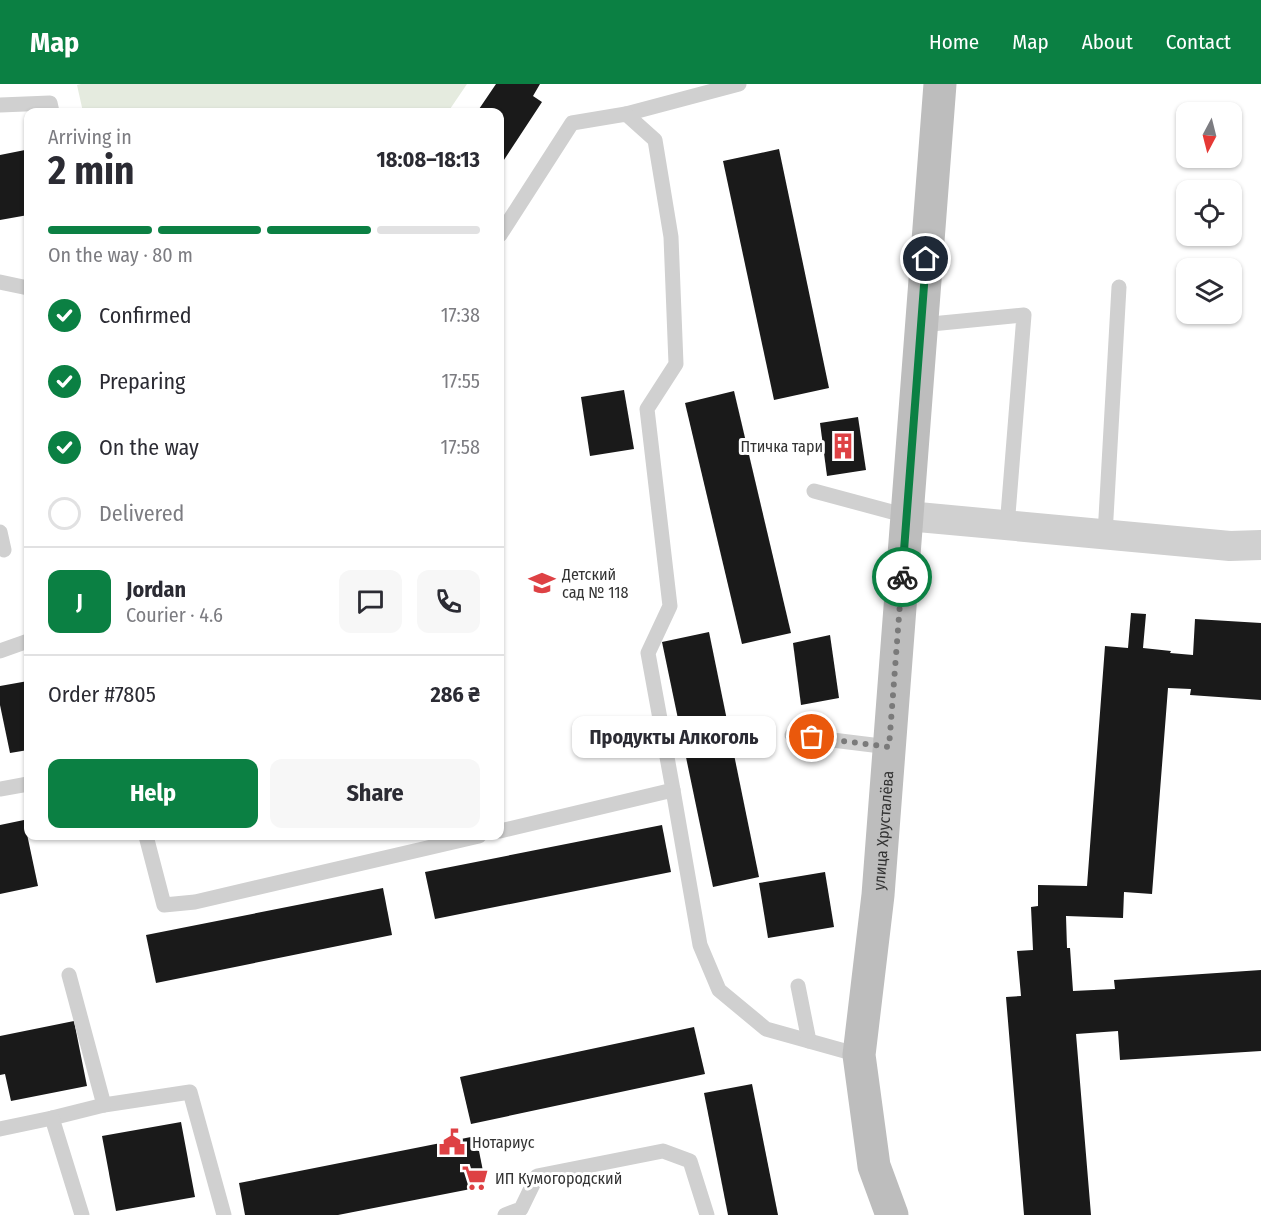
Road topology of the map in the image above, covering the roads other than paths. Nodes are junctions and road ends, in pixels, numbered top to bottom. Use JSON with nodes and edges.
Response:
{"nodes":[{"id":1,"x":739,"y":84,"type":"edge"},
{"id":2,"x":940,"y":84,"type":"edge"},
{"id":3,"x":0,"y":105,"type":"edge"},
{"id":4,"x":51,"y":108,"type":"edge"},
{"id":5,"x":626,"y":114,"type":"junction"},
{"id":6,"x":504,"y":229,"type":"edge"},
{"id":7,"x":0,"y":282,"type":"edge"},
{"id":8,"x":1119,"y":287,"type":"dead end"},
{"id":9,"x":24,"y":288,"type":"edge"},
{"id":10,"x":921,"y":325,"type":"junction"},
{"id":11,"x":814,"y":491,"type":"dead end"},
{"id":12,"x":907,"y":516,"type":"junction"},
{"id":13,"x":1006,"y":526,"type":"junction"},
{"id":14,"x":0,"y":532,"type":"edge"},
{"id":15,"x":1105,"y":535,"type":"junction"},
{"id":16,"x":1261,"y":545,"type":"edge"},
{"id":17,"x":4,"y":550,"type":"dead end"},
{"id":18,"x":24,"y":642,"type":"edge"},
{"id":19,"x":0,"y":651,"type":"edge"},
{"id":20,"x":792,"y":735,"type":"dead end"},
{"id":21,"x":889,"y":747,"type":"junction"},
{"id":22,"x":24,"y":785,"type":"edge"},
{"id":23,"x":0,"y":789,"type":"edge"},
{"id":24,"x":673,"y":790,"type":"junction"},
{"id":25,"x":504,"y":830,"type":"edge"},
{"id":26,"x":147,"y":840,"type":"edge"},
{"id":27,"x":462,"y":840,"type":"edge"},
{"id":28,"x":69,"y":975,"type":"dead end"},
{"id":29,"x":798,"y":986,"type":"dead end"},
{"id":30,"x":809,"y":1041,"type":"junction"},
{"id":31,"x":859,"y":1055,"type":"junction"},
{"id":32,"x":104,"y":1105,"type":"junction"},
{"id":33,"x":52,"y":1118,"type":"junction"},
{"id":34,"x":0,"y":1130,"type":"edge"},
{"id":35,"x":82,"y":1215,"type":"edge"},
{"id":36,"x":225,"y":1215,"type":"edge"},
{"id":37,"x":505,"y":1215,"type":"edge"},
{"id":38,"x":706,"y":1215,"type":"edge"},
{"id":39,"x":892,"y":1215,"type":"edge"}],
"edges":[{"from":1,"to":5,"type":"lane"},
{"from":2,"to":10,"type":"main road","name":"улица Хрусталёва"},
{"from":3,"to":4,"type":"lane"},
{"from":5,"to":6,"type":"lane"},
{"from":5,"to":24,"type":"lane"},
{"from":7,"to":9,"type":"lane"},
{"from":8,"to":15,"type":"lane"},
{"from":10,"to":12,"type":"main road","name":"улица Хрусталёва"},
{"from":10,"to":13,"type":"lane"},
{"from":11,"to":12,"type":"lane"},
{"from":12,"to":13,"type":"street"},
{"from":12,"to":21,"type":"main road","name":"улица Хрусталёва"},
{"from":13,"to":15,"type":"street"},
{"from":14,"to":17,"type":"lane"},
{"from":15,"to":16,"type":"street"},
{"from":18,"to":19,"type":"lane"},
{"from":20,"to":21,"type":"lane"},
{"from":21,"to":31,"type":"main road","name":"улица Хрусталёва"},
{"from":22,"to":23,"type":"lane"},
{"from":24,"to":25,"type":"lane"},
{"from":24,"to":30,"type":"lane"},
{"from":26,"to":27,"type":"lane"},
{"from":28,"to":32,"type":"lane"},
{"from":29,"to":30,"type":"lane"},
{"from":30,"to":31,"type":"lane"},
{"from":31,"to":39,"type":"main road","name":"улица Хрусталёва"},
{"from":32,"to":33,"type":"lane"},
{"from":32,"to":36,"type":"lane"},
{"from":33,"to":34,"type":"lane"},
{"from":33,"to":35,"type":"lane"},
{"from":37,"to":38,"type":"lane"}]}
